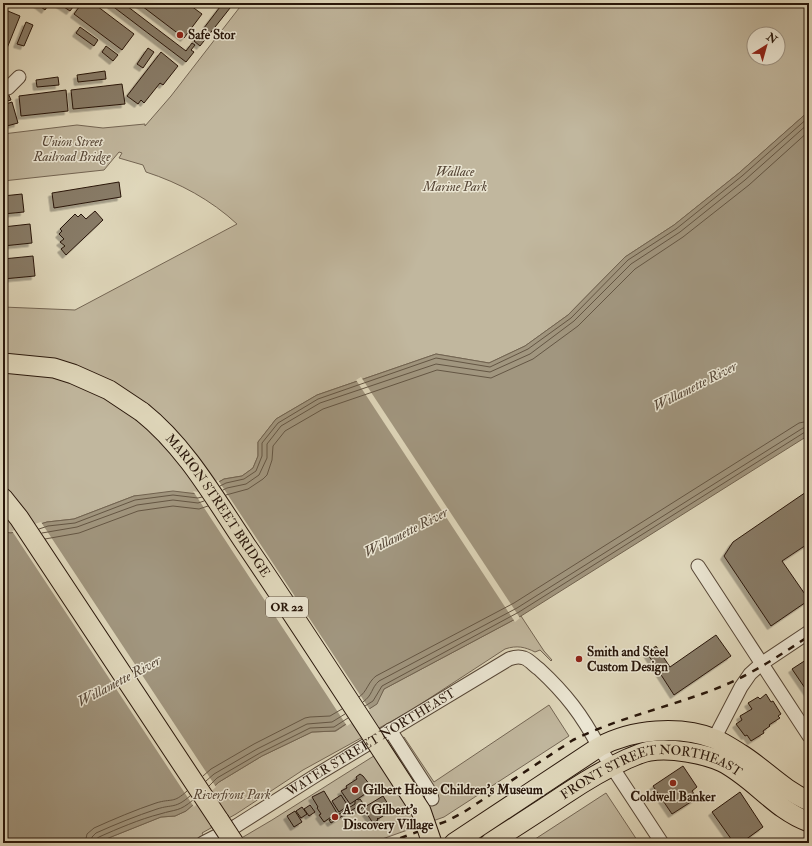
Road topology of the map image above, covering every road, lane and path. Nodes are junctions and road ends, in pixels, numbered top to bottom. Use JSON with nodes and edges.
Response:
{"nodes":[{"id":1,"x":19,"y":77,"type":"dead end"},
{"id":2,"x":3,"y":89,"type":"edge"},
{"id":3,"x":3,"y":349,"type":"edge"},
{"id":4,"x":3,"y":363,"type":"edge"},
{"id":5,"x":54,"y":368,"type":"junction"},
{"id":6,"x":3,"y":484,"type":"edge"},
{"id":7,"x":3,"y":498,"type":"edge"},
{"id":8,"x":19,"y":518,"type":"junction"},
{"id":9,"x":698,"y":566,"type":"dead end"},
{"id":10,"x":809,"y":632,"type":"edge"},
{"id":11,"x":762,"y":664,"type":"junction"},
{"id":12,"x":390,"y":730,"type":"junction"},
{"id":13,"x":809,"y":736,"type":"edge"},
{"id":14,"x":714,"y":739,"type":"junction"},
{"id":15,"x":599,"y":747,"type":"junction"},
{"id":16,"x":687,"y":752,"type":"junction"},
{"id":17,"x":611,"y":766,"type":"junction"},
{"id":18,"x":809,"y":801,"type":"edge"},
{"id":19,"x":427,"y":805,"type":"junction"},
{"id":20,"x":219,"y":820,"type":"junction"},
{"id":21,"x":809,"y":822,"type":"edge"},
{"id":22,"x":203,"y":843,"type":"edge"},
{"id":23,"x":227,"y":843,"type":"edge"},
{"id":24,"x":234,"y":843,"type":"edge"},
{"id":25,"x":432,"y":843,"type":"edge"},
{"id":26,"x":454,"y":843,"type":"edge"},
{"id":27,"x":490,"y":843,"type":"edge"},
{"id":28,"x":662,"y":843,"type":"edge"}],
"edges":[{"from":1,"to":2,"type":"street"},
{"from":3,"to":5,"type":"highway"},
{"from":4,"to":5,"type":"highway","name":"MARION STREET BRIDGE","number":"OR 22"},
{"from":5,"to":19,"type":"highway","name":"MARION STREET BRIDGE","number":"OR 22","bridge":true},
{"from":6,"to":8,"type":"highway"},
{"from":7,"to":8,"type":"highway"},
{"from":8,"to":20,"type":"highway"},
{"from":9,"to":11,"type":"street"},
{"from":10,"to":11,"type":"street"},
{"from":11,"to":13,"type":"street"},
{"from":11,"to":14,"type":"street"},
{"from":12,"to":15,"type":"street","name":"WATER STREET NORTHEAST"},
{"from":12,"to":19,"type":"street"},
{"from":12,"to":22,"type":"street","name":"WATER STREET NORTHEAST"},
{"from":14,"to":15,"type":"highway","name":"FRONT STREET NORTHEAST"},
{"from":14,"to":16,"type":"highway"},
{"from":14,"to":18,"type":"highway","name":"FRONT STREET NORTHEAST"},
{"from":15,"to":17,"type":"street"},
{"from":15,"to":26,"type":"highway","name":"FRONT STREET NORTHEAST"},
{"from":16,"to":17,"type":"highway","name":"FRONT STREET NORTHEAST"},
{"from":16,"to":21,"type":"highway","name":"FRONT STREET NORTHEAST"},
{"from":17,"to":27,"type":"highway","name":"FRONT STREET NORTHEAST"},
{"from":17,"to":28,"type":"street"},
{"from":19,"to":25,"type":"highway","number":"OR 22","bridge":true},
{"from":20,"to":23,"type":"highway","bridge":true},
{"from":20,"to":24,"type":"highway","bridge":true}]}
